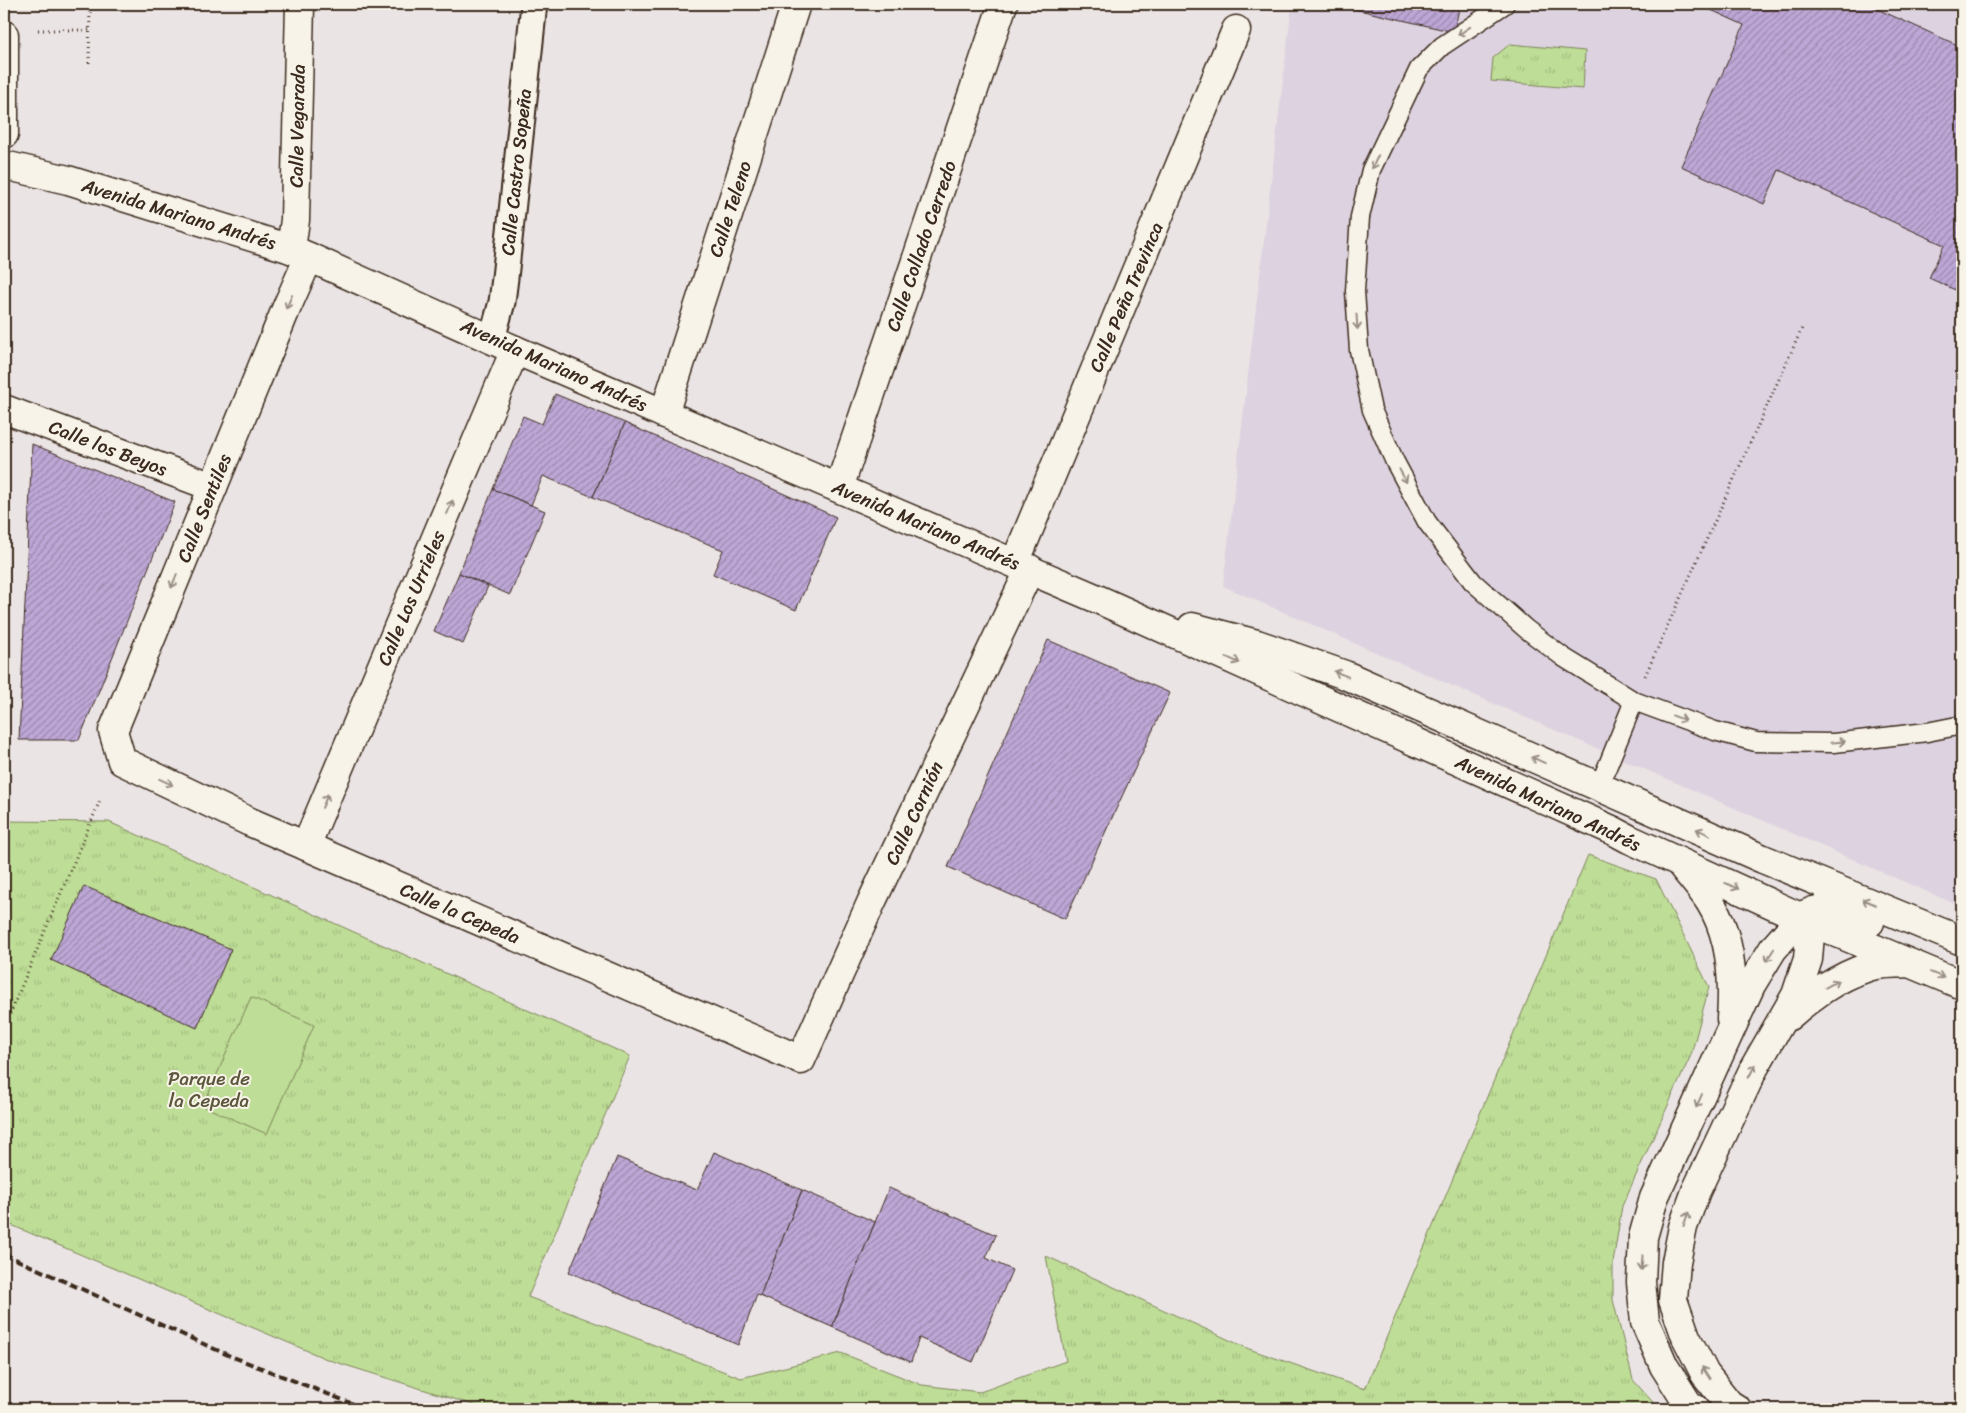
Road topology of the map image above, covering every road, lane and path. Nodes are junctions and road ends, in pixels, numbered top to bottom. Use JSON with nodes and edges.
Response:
{"nodes":[{"id":1,"x":90,"y":4,"type":"edge"},
{"id":2,"x":300,"y":4,"type":"edge"},
{"id":3,"x":534,"y":4,"type":"edge"},
{"id":4,"x":796,"y":4,"type":"edge"},
{"id":5,"x":1003,"y":4,"type":"edge"},
{"id":6,"x":1505,"y":4,"type":"edge"},
{"id":7,"x":38,"y":30,"type":"dead end"},
{"id":8,"x":89,"y":30,"type":"junction"},
{"id":9,"x":1236,"y":30,"type":"dead end"},
{"id":10,"x":4,"y":34,"type":"edge"},
{"id":11,"x":89,"y":63,"type":"dead end"},
{"id":12,"x":4,"y":134,"type":"edge"},
{"id":13,"x":4,"y":165,"type":"edge"},
{"id":14,"x":300,"y":253,"type":"junction"},
{"id":15,"x":1803,"y":326,"type":"dead end"},
{"id":16,"x":504,"y":344,"type":"junction"},
{"id":17,"x":4,"y":409,"type":"edge"},
{"id":18,"x":664,"y":414,"type":"junction"},
{"id":19,"x":212,"y":487,"type":"junction"},
{"id":20,"x":839,"y":488,"type":"junction"},
{"id":21,"x":1023,"y":566,"type":"junction"},
{"id":22,"x":1093,"y":597,"type":"junction"},
{"id":23,"x":1295,"y":688,"type":"junction"},
{"id":24,"x":1634,"y":701,"type":"junction"},
{"id":25,"x":1962,"y":725,"type":"edge"},
{"id":26,"x":122,"y":761,"type":"joint"},
{"id":27,"x":1599,"y":787,"type":"junction"},
{"id":28,"x":101,"y":798,"type":"dead end"},
{"id":29,"x":306,"y":846,"type":"junction"},
{"id":30,"x":1764,"y":859,"type":"junction"},
{"id":31,"x":1679,"y":862,"type":"junction"},
{"id":32,"x":1807,"y":917,"type":"junction"},
{"id":33,"x":1962,"y":941,"type":"edge"},
{"id":34,"x":1962,"y":958,"type":"edge"},
{"id":35,"x":1907,"y":963,"type":"junction"},
{"id":36,"x":1962,"y":986,"type":"edge"},
{"id":37,"x":1780,"y":1024,"type":"junction"},
{"id":38,"x":4,"y":1028,"type":"edge"},
{"id":39,"x":1730,"y":1034,"type":"junction"},
{"id":40,"x":802,"y":1060,"type":"joint"},
{"id":41,"x":1695,"y":1409,"type":"edge"},
{"id":42,"x":1737,"y":1409,"type":"edge"}],
"edges":[{"from":1,"to":8,"type":"path"},
{"from":2,"to":14,"type":"main road","name":"Calle Vegarada"},
{"from":3,"to":16,"type":"street","name":"Calle Castro Sopeña"},
{"from":4,"to":18,"type":"main road","name":"Calle Teleno"},
{"from":5,"to":20,"type":"main road","name":"Calle Collado Cerredo"},
{"from":6,"to":24,"type":"lane","one_way":true},
{"from":7,"to":8,"type":"path"},
{"from":8,"to":11,"type":"path"},
{"from":9,"to":21,"type":"main road","name":"Calle Peña Trevinca"},
{"from":10,"to":12,"type":"main road"},
{"from":13,"to":14,"type":"main road","name":"Avenida Mariano Andrés"},
{"from":14,"to":16,"type":"main road","name":"Avenida Mariano Andrés"},
{"from":14,"to":19,"type":"main road","name":"Calle Sentiles","one_way":true},
{"from":15,"to":24,"type":"path"},
{"from":16,"to":18,"type":"main road","name":"Avenida Mariano Andrés"},
{"from":29,"to":16,"type":"main road","name":"Calle Los Urrieles","one_way":true},
{"from":17,"to":19,"type":"main road","name":"Calle los Beyos"},
{"from":18,"to":20,"type":"main road","name":"Avenida Mariano Andrés"},
{"from":19,"to":26,"type":"main road","name":"Calle Sentiles","one_way":true},
{"from":20,"to":21,"type":"main road","name":"Avenida Mariano Andrés"},
{"from":21,"to":22,"type":"main road","name":"Avenida Mariano Andrés"},
{"from":21,"to":40,"type":"main road","name":"Calle Cornión"},
{"from":22,"to":23,"type":"main road","name":"Avenida Mariano Andrés","one_way":true},
{"from":27,"to":22,"type":"main road","name":"Avenida Mariano Andrés","one_way":true},
{"from":23,"to":27,"type":"main road","name":"Avenida Mariano Andrés"},
{"from":23,"to":31,"type":"main road","name":"Avenida Mariano Andrés"},
{"from":24,"to":25,"type":"lane","one_way":true},
{"from":24,"to":27,"type":"lane"},
{"from":26,"to":29,"type":"main road","name":"Calle la Cepeda","one_way":true},
{"from":30,"to":27,"type":"main road","name":"Avenida Mariano Andrés","one_way":true},
{"from":28,"to":38,"type":"path"},
{"from":29,"to":40,"type":"main road","name":"Calle la Cepeda"},
{"from":30,"to":32,"type":"main road"},
{"from":33,"to":30,"type":"main road","name":"Avenida Mariano Andrés","one_way":true},
{"from":31,"to":32,"type":"main road","name":"Avenida Mariano Andrés","one_way":true},
{"from":31,"to":39,"type":"main road"},
{"from":32,"to":34,"type":"main road"},
{"from":32,"to":35,"type":"main road","name":"Avenida Mariano Andrés"},
{"from":32,"to":37,"type":"main road"},
{"from":32,"to":39,"type":"main road","one_way":true},
{"from":35,"to":36,"type":"main road","name":"Avenida Mariano Andrés","one_way":true},
{"from":37,"to":35,"type":"main road","one_way":true},
{"from":42,"to":37,"type":"main road","one_way":true},
{"from":39,"to":41,"type":"main road","one_way":true}]}
